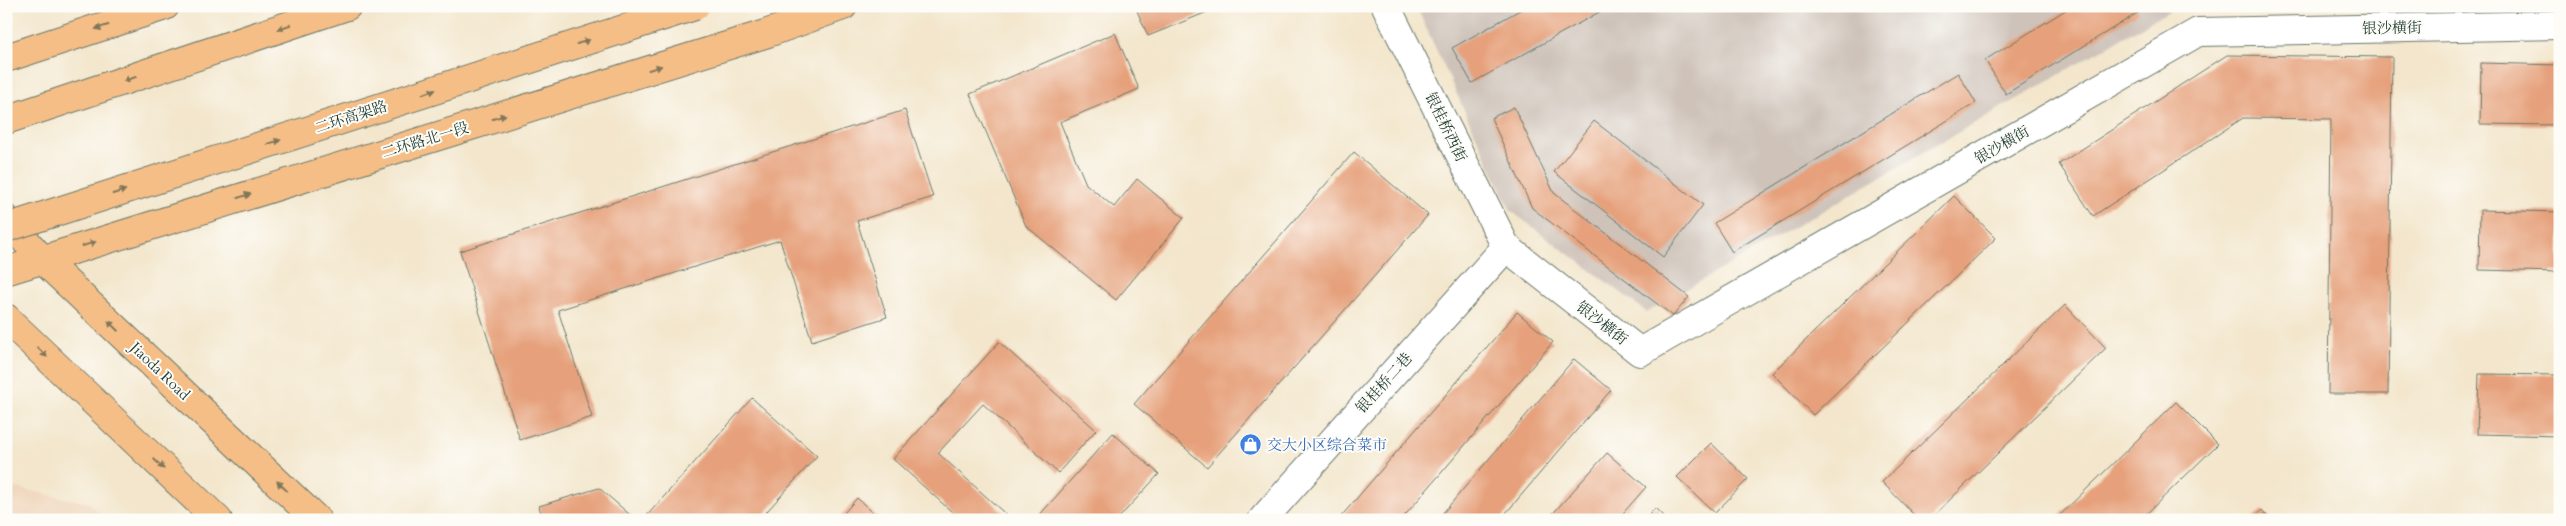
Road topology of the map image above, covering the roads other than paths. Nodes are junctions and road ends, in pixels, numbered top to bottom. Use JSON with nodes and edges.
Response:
{"nodes":[{"id":1,"x":165,"y":6,"type":"edge"},
{"id":2,"x":347,"y":6,"type":"edge"},
{"id":3,"x":696,"y":6,"type":"edge"},
{"id":4,"x":843,"y":6,"type":"edge"},
{"id":5,"x":1386,"y":6,"type":"edge"},
{"id":6,"x":2560,"y":25,"type":"edge"},
{"id":7,"x":6,"y":58,"type":"edge"},
{"id":8,"x":6,"y":120,"type":"edge"},
{"id":9,"x":6,"y":219,"type":"edge"},
{"id":10,"x":6,"y":228,"type":"edge"},
{"id":11,"x":1506,"y":247,"type":"junction"},
{"id":12,"x":42,"y":259,"type":"junction"},
{"id":13,"x":6,"y":271,"type":"edge"},
{"id":14,"x":6,"y":318,"type":"edge"},
{"id":15,"x":218,"y":520,"type":"edge"},
{"id":16,"x":317,"y":520,"type":"edge"},
{"id":17,"x":1262,"y":520,"type":"edge"}],
"edges":[{"from":1,"to":7,"type":"main road","one_way":true},
{"from":2,"to":8,"type":"main road","one_way":true},
{"from":10,"to":3,"type":"main road","name":"二环高架路","one_way":true,"bridge":true},
{"from":12,"to":4,"type":"main road","name":"二环路北一段","one_way":true},
{"from":5,"to":11,"type":"street","name":"银桂桥西街"},
{"from":6,"to":11,"type":"street","name":"银沙横街"},
{"from":9,"to":12,"type":"main road","name":"Jiaoda Road"},
{"from":11,"to":17,"type":"street","name":"银桂桥二巷"},
{"from":12,"to":13,"type":"main road","name":"二环路北一段"},
{"from":16,"to":12,"type":"main road","name":"Jiaoda Road","one_way":true},
{"from":14,"to":15,"type":"main road","one_way":true}]}
